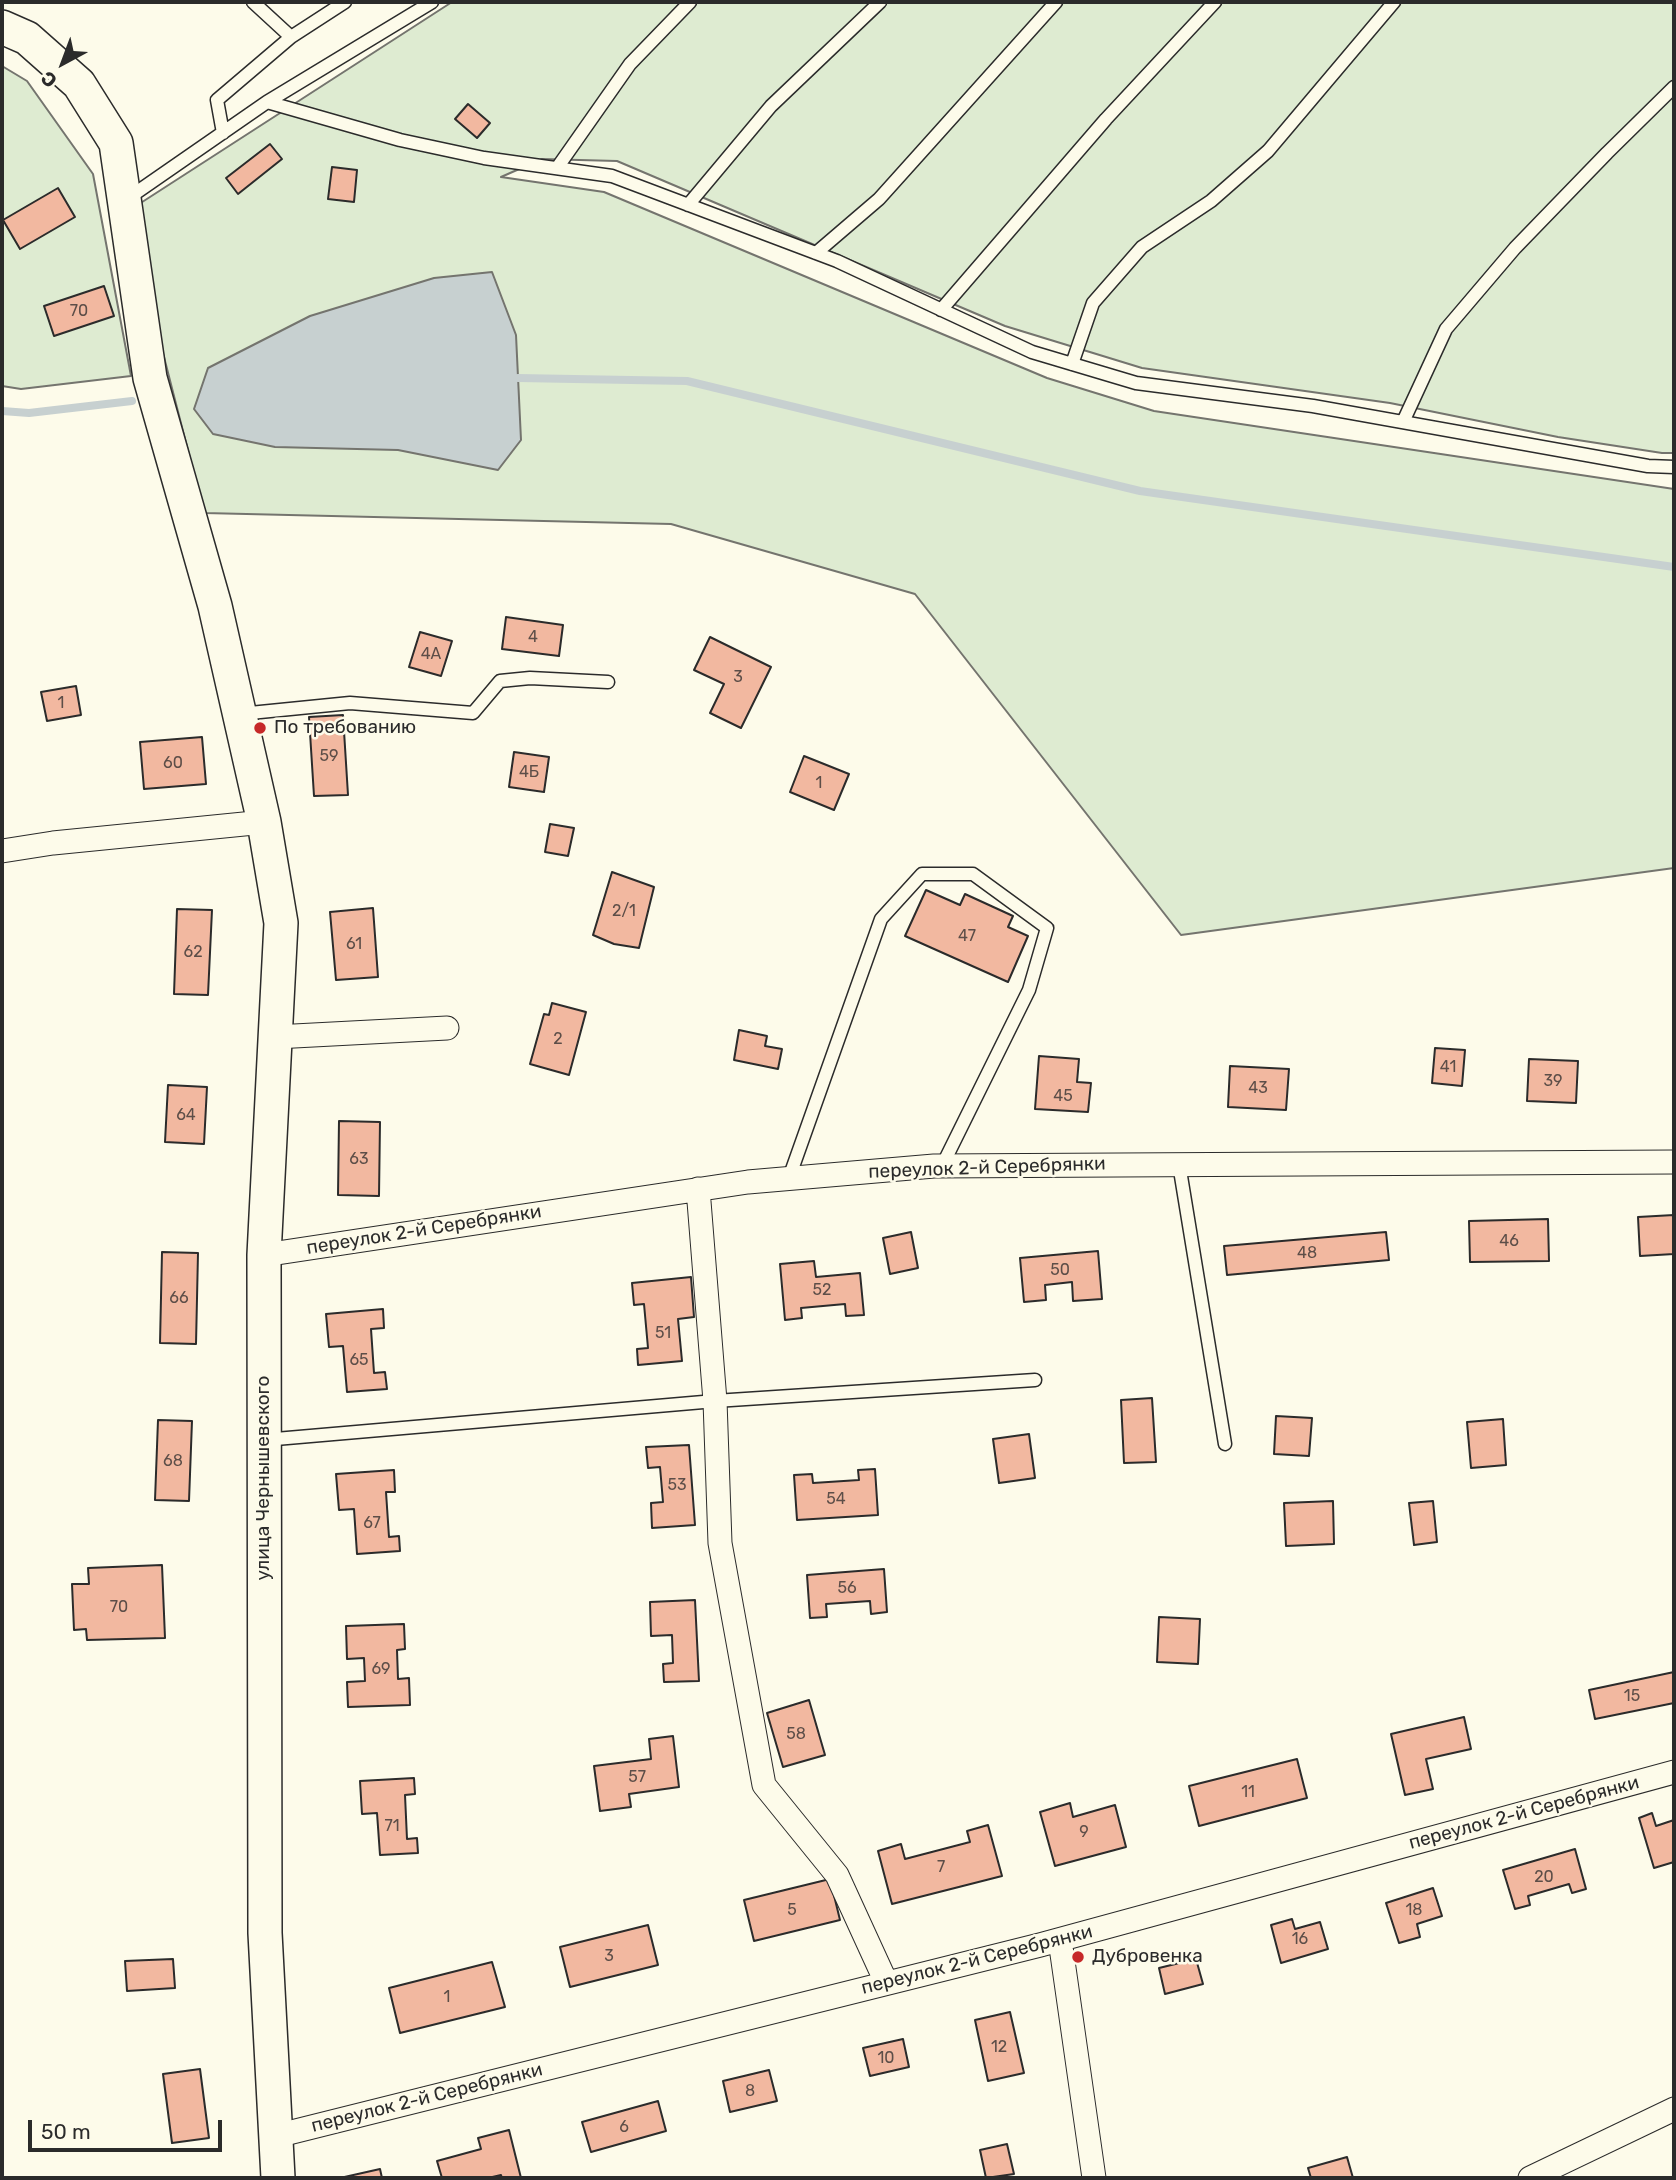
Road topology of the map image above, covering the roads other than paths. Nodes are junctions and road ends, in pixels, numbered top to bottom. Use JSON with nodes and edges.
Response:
{"nodes":[{"id":1,"x":253,"y":2,"type":"edge"},
{"id":2,"x":345,"y":2,"type":"edge"},
{"id":3,"x":432,"y":2,"type":"edge"},
{"id":4,"x":690,"y":2,"type":"edge"},
{"id":5,"x":880,"y":2,"type":"edge"},
{"id":6,"x":1056,"y":2,"type":"edge"},
{"id":7,"x":1215,"y":2,"type":"edge"},
{"id":8,"x":1394,"y":2,"type":"edge"},
{"id":9,"x":2,"y":27,"type":"edge"},
{"id":10,"x":291,"y":37,"type":"junction"},
{"id":11,"x":1674,"y":86,"type":"edge"},
{"id":12,"x":267,"y":103,"type":"junction"},
{"id":13,"x":223,"y":133,"type":"junction"},
{"id":14,"x":557,"y":168,"type":"junction"},
{"id":15,"x":124,"y":202,"type":"junction"},
{"id":16,"x":688,"y":205,"type":"junction"},
{"id":17,"x":816,"y":253,"type":"junction"},
{"id":18,"x":941,"y":310,"type":"junction"},
{"id":19,"x":1072,"y":364,"type":"junction"},
{"id":20,"x":1403,"y":422,"type":"junction"},
{"id":21,"x":1674,"y":467,"type":"edge"},
{"id":22,"x":608,"y":682,"type":"dead end"},
{"id":23,"x":239,"y":714,"type":"junction"},
{"id":24,"x":264,"y":822,"type":"junction"},
{"id":25,"x":2,"y":851,"type":"edge"},
{"id":26,"x":447,"y":1028,"type":"dead end"},
{"id":27,"x":275,"y":1037,"type":"junction"},
{"id":28,"x":1674,"y":1162,"type":"edge"},
{"id":29,"x":1179,"y":1164,"type":"junction"},
{"id":30,"x":942,"y":1166,"type":"junction"},
{"id":31,"x":789,"y":1178,"type":"junction"},
{"id":32,"x":698,"y":1189,"type":"junction"},
{"id":33,"x":264,"y":1255,"type":"junction"},
{"id":34,"x":1035,"y":1380,"type":"dead end"},
{"id":35,"x":715,"y":1401,"type":"junction"},
{"id":36,"x":264,"y":1440,"type":"junction"},
{"id":37,"x":1225,"y":1444,"type":"dead end"},
{"id":38,"x":1674,"y":1772,"type":"edge"},
{"id":39,"x":1060,"y":1940,"type":"junction"},
{"id":40,"x":886,"y":1982,"type":"junction"},
{"id":41,"x":1674,"y":2109,"type":"edge"},
{"id":42,"x":276,"y":2136,"type":"junction"},
{"id":43,"x":278,"y":2178,"type":"edge"},
{"id":44,"x":1094,"y":2178,"type":"edge"},
{"id":45,"x":1530,"y":2178,"type":"edge"}],
"edges":[{"from":1,"to":10,"type":"lane"},
{"from":2,"to":10,"type":"lane"},
{"from":3,"to":12,"type":"lane"},
{"from":4,"to":14,"type":"lane"},
{"from":5,"to":16,"type":"lane"},
{"from":6,"to":17,"type":"lane"},
{"from":7,"to":18,"type":"lane"},
{"from":8,"to":19,"type":"lane"},
{"from":9,"to":15,"type":"street","name":"улица Чернышевского"},
{"from":10,"to":13,"type":"lane"},
{"from":11,"to":20,"type":"lane"},
{"from":12,"to":13,"type":"lane"},
{"from":12,"to":14,"type":"lane"},
{"from":13,"to":15,"type":"lane"},
{"from":14,"to":16,"type":"lane"},
{"from":15,"to":23,"type":"street","name":"улица Чернышевского"},
{"from":16,"to":17,"type":"lane"},
{"from":17,"to":18,"type":"lane"},
{"from":18,"to":19,"type":"lane"},
{"from":19,"to":20,"type":"lane"},
{"from":20,"to":21,"type":"lane"},
{"from":22,"to":23,"type":"lane"},
{"from":23,"to":24,"type":"street","name":"улица Чернышевского"},
{"from":24,"to":25,"type":"street"},
{"from":24,"to":27,"type":"street","name":"улица Чернышевского"},
{"from":26,"to":27,"type":"street"},
{"from":27,"to":33,"type":"street","name":"улица Чернышевского"},
{"from":28,"to":29,"type":"street","name":"переулок 2-й Серебрянки"},
{"from":29,"to":30,"type":"street","name":"переулок 2-й Серебрянки"},
{"from":29,"to":37,"type":"lane"},
{"from":30,"to":31,"type":"street","name":"переулок 2-й Серебрянки"},
{"from":30,"to":31,"type":"lane"},
{"from":31,"to":32,"type":"street","name":"переулок 2-й Серебрянки"},
{"from":32,"to":33,"type":"street","name":"переулок 2-й Серебрянки"},
{"from":32,"to":35,"type":"street"},
{"from":33,"to":36,"type":"street","name":"улица Чернышевского"},
{"from":34,"to":35,"type":"lane"},
{"from":35,"to":36,"type":"lane"},
{"from":35,"to":40,"type":"street"},
{"from":36,"to":42,"type":"street","name":"улица Чернышевского"},
{"from":38,"to":39,"type":"street","name":"переулок 2-й Серебрянки"},
{"from":39,"to":40,"type":"street","name":"переулок 2-й Серебрянки"},
{"from":39,"to":44,"type":"street"},
{"from":40,"to":42,"type":"street","name":"переулок 2-й Серебрянки"},
{"from":41,"to":45,"type":"street"},
{"from":42,"to":43,"type":"street","name":"улица Чернышевского"}]}
